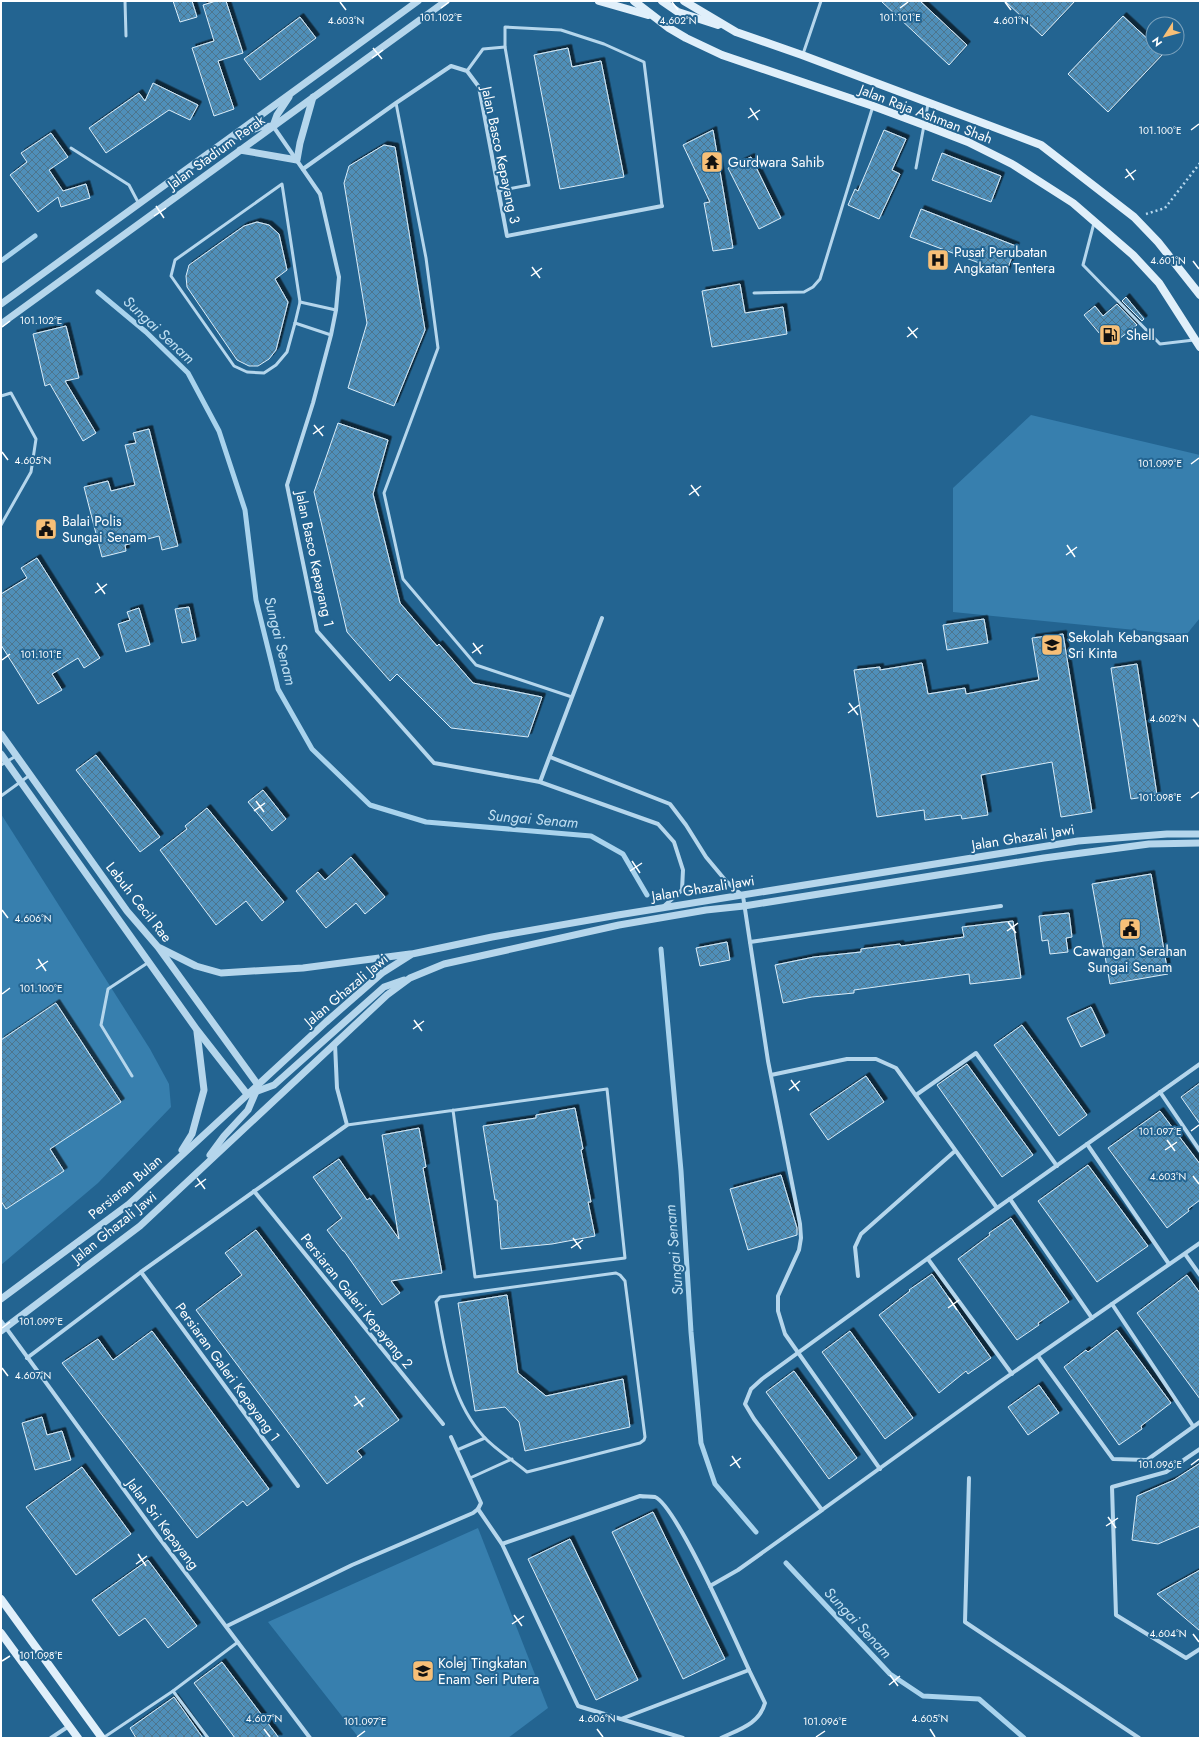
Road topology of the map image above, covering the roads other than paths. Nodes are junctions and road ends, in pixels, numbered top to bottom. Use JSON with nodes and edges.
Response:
{"nodes":[{"id":1,"x":125,"y":1,"type":"edge"},
{"id":2,"x":446,"y":1,"type":"edge"},
{"id":3,"x":599,"y":1,"type":"edge"},
{"id":4,"x":634,"y":1,"type":"edge"},
{"id":5,"x":662,"y":1,"type":"edge"},
{"id":6,"x":684,"y":1,"type":"edge"},
{"id":7,"x":821,"y":1,"type":"edge"},
{"id":8,"x":414,"y":2,"type":"edge"},
{"id":9,"x":652,"y":16,"type":"junction"},
{"id":10,"x":736,"y":32,"type":"junction"},
{"id":11,"x":126,"y":36,"type":"dead end"},
{"id":12,"x":505,"y":47,"type":"junction"},
{"id":13,"x":802,"y":55,"type":"junction"},
{"id":14,"x":467,"y":71,"type":"junction"},
{"id":15,"x":292,"y":92,"type":"junction"},
{"id":16,"x":313,"y":97,"type":"junction"},
{"id":17,"x":928,"y":102,"type":"junction"},
{"id":18,"x":396,"y":103,"type":"junction"},
{"id":19,"x":873,"y":106,"type":"junction"},
{"id":20,"x":924,"y":125,"type":"junction"},
{"id":21,"x":273,"y":126,"type":"junction"},
{"id":22,"x":227,"y":140,"type":"junction"},
{"id":23,"x":71,"y":148,"type":"dead end"},
{"id":24,"x":240,"y":150,"type":"junction"},
{"id":25,"x":297,"y":160,"type":"junction"},
{"id":26,"x":916,"y":168,"type":"dead end"},
{"id":27,"x":303,"y":169,"type":"junction"},
{"id":28,"x":498,"y":191,"type":"junction"},
{"id":29,"x":139,"y":204,"type":"junction"},
{"id":30,"x":662,"y":206,"type":"joint"},
{"id":31,"x":1095,"y":222,"type":"junction"},
{"id":32,"x":754,"y":293,"type":"dead end"},
{"id":33,"x":1200,"y":295,"type":"edge"},
{"id":34,"x":300,"y":302,"type":"junction"},
{"id":35,"x":1,"y":304,"type":"edge"},
{"id":36,"x":336,"y":310,"type":"junction"},
{"id":37,"x":295,"y":323,"type":"junction"},
{"id":38,"x":1,"y":324,"type":"edge"},
{"id":39,"x":331,"y":335,"type":"junction"},
{"id":40,"x":1198,"y":343,"type":"edge"},
{"id":41,"x":1,"y":396,"type":"edge"},
{"id":42,"x":1,"y":525,"type":"edge"},
{"id":43,"x":602,"y":618,"type":"dead end"},
{"id":44,"x":572,"y":697,"type":"junction"},
{"id":45,"x":1,"y":734,"type":"edge"},
{"id":46,"x":1,"y":754,"type":"edge"},
{"id":47,"x":17,"y":756,"type":"junction"},
{"id":48,"x":550,"y":757,"type":"junction"},
{"id":49,"x":4,"y":764,"type":"edge"},
{"id":50,"x":30,"y":775,"type":"junction"},
{"id":51,"x":21,"y":782,"type":"junction"},
{"id":52,"x":540,"y":782,"type":"junction"},
{"id":53,"x":1,"y":796,"type":"edge"},
{"id":54,"x":1200,"y":834,"type":"edge"},
{"id":55,"x":1200,"y":843,"type":"edge"},
{"id":56,"x":743,"y":896,"type":"junction"},
{"id":57,"x":744,"y":906,"type":"junction"},
{"id":58,"x":1001,"y":906,"type":"dead end"},
{"id":59,"x":661,"y":908,"type":"junction"},
{"id":60,"x":750,"y":942,"type":"junction"},
{"id":61,"x":158,"y":947,"type":"junction"},
{"id":62,"x":412,"y":954,"type":"junction"},
{"id":63,"x":149,"y":962,"type":"junction"},
{"id":64,"x":412,"y":977,"type":"junction"},
{"id":65,"x":197,"y":1030,"type":"junction"},
{"id":66,"x":335,"y":1042,"type":"junction"},
{"id":67,"x":1200,"y":1064,"type":"edge"},
{"id":68,"x":771,"y":1075,"type":"junction"},
{"id":69,"x":132,"y":1076,"type":"dead end"},
{"id":70,"x":257,"y":1088,"type":"junction"},
{"id":71,"x":1160,"y":1092,"type":"junction"},
{"id":72,"x":247,"y":1094,"type":"junction"},
{"id":73,"x":916,"y":1095,"type":"junction"},
{"id":74,"x":453,"y":1110,"type":"junction"},
{"id":75,"x":347,"y":1125,"type":"junction"},
{"id":76,"x":1087,"y":1144,"type":"junction"},
{"id":77,"x":954,"y":1151,"type":"junction"},
{"id":78,"x":1200,"y":1151,"type":"edge"},
{"id":79,"x":179,"y":1156,"type":"junction"},
{"id":80,"x":1056,"y":1166,"type":"junction"},
{"id":81,"x":202,"y":1167,"type":"junction"},
{"id":82,"x":254,"y":1191,"type":"junction"},
{"id":83,"x":1010,"y":1199,"type":"junction"},
{"id":84,"x":997,"y":1208,"type":"junction"},
{"id":85,"x":1200,"y":1243,"type":"edge"},
{"id":86,"x":1184,"y":1254,"type":"junction"},
{"id":87,"x":928,"y":1259,"type":"junction"},
{"id":88,"x":1169,"y":1264,"type":"junction"},
{"id":89,"x":141,"y":1272,"type":"junction"},
{"id":90,"x":1200,"y":1275,"type":"edge"},
{"id":91,"x":858,"y":1276,"type":"dead end"},
{"id":92,"x":1,"y":1299,"type":"edge"},
{"id":93,"x":1112,"y":1304,"type":"junction"},
{"id":94,"x":1092,"y":1318,"type":"junction"},
{"id":95,"x":1,"y":1321,"type":"edge"},
{"id":96,"x":3,"y":1330,"type":"edge"},
{"id":97,"x":798,"y":1353,"type":"junction"},
{"id":98,"x":1038,"y":1356,"type":"junction"},
{"id":99,"x":27,"y":1358,"type":"junction"},
{"id":100,"x":1012,"y":1374,"type":"junction"},
{"id":101,"x":1200,"y":1422,"type":"edge"},
{"id":102,"x":443,"y":1424,"type":"dead end"},
{"id":103,"x":1193,"y":1426,"type":"junction"},
{"id":104,"x":451,"y":1436,"type":"dead end"},
{"id":105,"x":485,"y":1438,"type":"junction"},
{"id":106,"x":1200,"y":1449,"type":"edge"},
{"id":107,"x":457,"y":1450,"type":"junction"},
{"id":108,"x":512,"y":1460,"type":"junction"},
{"id":109,"x":880,"y":1469,"type":"junction"},
{"id":110,"x":470,"y":1478,"type":"junction"},
{"id":111,"x":969,"y":1478,"type":"dead end"},
{"id":112,"x":298,"y":1486,"type":"dead end"},
{"id":113,"x":478,"y":1509,"type":"junction"},
{"id":114,"x":822,"y":1510,"type":"junction"},
{"id":115,"x":502,"y":1544,"type":"junction"},
{"id":116,"x":710,"y":1586,"type":"junction"},
{"id":117,"x":1,"y":1599,"type":"edge"},
{"id":118,"x":227,"y":1626,"type":"junction"},
{"id":119,"x":1,"y":1633,"type":"edge"},
{"id":120,"x":239,"y":1642,"type":"junction"},
{"id":121,"x":1200,"y":1649,"type":"edge"},
{"id":122,"x":749,"y":1670,"type":"junction"},
{"id":123,"x":174,"y":1691,"type":"junction"},
{"id":124,"x":621,"y":1719,"type":"junction"},
{"id":125,"x":69,"y":1726,"type":"junction"},
{"id":126,"x":51,"y":1738,"type":"edge"},
{"id":127,"x":78,"y":1738,"type":"edge"},
{"id":128,"x":102,"y":1738,"type":"edge"},
{"id":129,"x":208,"y":1738,"type":"edge"},
{"id":130,"x":310,"y":1738,"type":"edge"},
{"id":131,"x":683,"y":1738,"type":"edge"},
{"id":132,"x":721,"y":1738,"type":"edge"},
{"id":133,"x":1138,"y":1738,"type":"edge"}],
"edges":[{"from":1,"to":11,"type":"lane"},
{"from":2,"to":16,"type":"street","name":"Jalan Stadium Perak"},
{"from":3,"to":9,"type":"main road"},
{"from":4,"to":9,"type":"main road","name":"Jalan Raja Ashman Shah"},
{"from":5,"to":10,"type":"main road"},
{"from":6,"to":10,"type":"main road","name":"Jalan Raja Ashman Shah"},
{"from":7,"to":13,"type":"lane"},
{"from":8,"to":15,"type":"street","name":"Jalan Stadium Perak"},
{"from":9,"to":19,"type":"main road","name":"Jalan Raja Ashman Shah"},
{"from":10,"to":13,"type":"main road","name":"Jalan Raja Ashman Shah"},
{"from":12,"to":14,"type":"lane"},
{"from":12,"to":28,"type":"lane"},
{"from":12,"to":30,"type":"lane"},
{"from":13,"to":17,"type":"main road","name":"Jalan Raja Ashman Shah"},
{"from":14,"to":18,"type":"street","name":"Jalan Basco Kepayang 3"},
{"from":14,"to":28,"type":"street","name":"Jalan Basco Kepayang 3"},
{"from":15,"to":21,"type":"street"},
{"from":15,"to":22,"type":"street","name":"Jalan Stadium Perak"},
{"from":16,"to":21,"type":"street","name":"Jalan Stadium Perak"},
{"from":16,"to":25,"type":"street"},
{"from":17,"to":20,"type":"lane"},
{"from":17,"to":33,"type":"main road","name":"Jalan Raja Ashman Shah"},
{"from":18,"to":27,"type":"street","name":"Jalan Basco Kepayang 3"},
{"from":18,"to":44,"type":"lane"},
{"from":19,"to":20,"type":"main road","name":"Jalan Raja Ashman Shah"},
{"from":19,"to":32,"type":"lane"},
{"from":20,"to":26,"type":"lane"},
{"from":20,"to":31,"type":"main road","name":"Jalan Raja Ashman Shah"},
{"from":21,"to":22,"type":"street"},
{"from":21,"to":24,"type":"street","name":"Jalan Stadium Perak"},
{"from":21,"to":25,"type":"street","name":"Jalan Basco Kepayang 1"},
{"from":22,"to":29,"type":"street","name":"Jalan Stadium Perak"},
{"from":23,"to":29,"type":"lane"},
{"from":24,"to":25,"type":"street"},
{"from":24,"to":38,"type":"street","name":"Jalan Stadium Perak"},
{"from":25,"to":27,"type":"street","name":"Jalan Basco Kepayang 1"},
{"from":27,"to":36,"type":"street","name":"Jalan Basco Kepayang 1"},
{"from":28,"to":30,"type":"street","name":"Jalan Basco Kepayang 3"},
{"from":29,"to":35,"type":"street","name":"Jalan Stadium Perak"},
{"from":31,"to":40,"type":"main road","name":"Jalan Raja Ashman Shah"},
{"from":31,"to":40,"type":"lane"},
{"from":34,"to":36,"type":"lane"},
{"from":34,"to":37,"type":"lane"},
{"from":34,"to":37,"type":"lane"},
{"from":36,"to":39,"type":"street","name":"Jalan Basco Kepayang 1"},
{"from":37,"to":39,"type":"lane"},
{"from":39,"to":52,"type":"street","name":"Jalan Basco Kepayang 1"},
{"from":41,"to":42,"type":"lane"},
{"from":43,"to":44,"type":"street"},
{"from":44,"to":48,"type":"street"},
{"from":45,"to":47,"type":"street","name":"Lebuh Cecil Rae"},
{"from":46,"to":49,"type":"street","name":"Lebuh Cecil Rae"},
{"from":47,"to":49,"type":"lane"},
{"from":47,"to":50,"type":"street","name":"Lebuh Cecil Rae"},
{"from":48,"to":52,"type":"street"},
{"from":48,"to":56,"type":"street"},
{"from":49,"to":51,"type":"street","name":"Lebuh Cecil Rae"},
{"from":50,"to":51,"type":"lane"},
{"from":50,"to":61,"type":"street","name":"Lebuh Cecil Rae"},
{"from":51,"to":53,"type":"lane"},
{"from":51,"to":63,"type":"street","name":"Lebuh Cecil Rae"},
{"from":52,"to":59,"type":"street","name":"Jalan Basco Kepayang 1"},
{"from":54,"to":56,"type":"street","name":"Jalan Ghazali Jawi"},
{"from":55,"to":57,"type":"street","name":"Jalan Ghazali Jawi"},
{"from":56,"to":57,"type":"street"},
{"from":56,"to":59,"type":"street","name":"Jalan Ghazali Jawi"},
{"from":57,"to":60,"type":"street"},
{"from":57,"to":64,"type":"street","name":"Jalan Ghazali Jawi"},
{"from":58,"to":60,"type":"street"},
{"from":59,"to":62,"type":"street","name":"Jalan Ghazali Jawi"},
{"from":60,"to":68,"type":"street"},
{"from":61,"to":62,"type":"street"},
{"from":61,"to":70,"type":"street","name":"Lebuh Cecil Rae"},
{"from":62,"to":70,"type":"street","name":"Jalan Ghazali Jawi"},
{"from":63,"to":65,"type":"street","name":"Lebuh Cecil Rae"},
{"from":63,"to":69,"type":"lane"},
{"from":64,"to":66,"type":"street","name":"Jalan Ghazali Jawi"},
{"from":64,"to":70,"type":"street"},
{"from":65,"to":72,"type":"street","name":"Lebuh Cecil Rae"},
{"from":65,"to":79,"type":"street"},
{"from":66,"to":75,"type":"street"},
{"from":66,"to":81,"type":"street","name":"Jalan Ghazali Jawi"},
{"from":67,"to":71,"type":"street"},
{"from":68,"to":73,"type":"street"},
{"from":68,"to":97,"type":"street"},
{"from":70,"to":72,"type":"street","name":"Persiaran Bulan"},
{"from":70,"to":81,"type":"street"},
{"from":71,"to":76,"type":"street"},
{"from":71,"to":78,"type":"street"},
{"from":72,"to":79,"type":"street","name":"Persiaran Bulan"},
{"from":73,"to":77,"type":"street"},
{"from":73,"to":80,"type":"street"},
{"from":74,"to":74,"type":"lane"},
{"from":74,"to":75,"type":"lane"},
{"from":75,"to":82,"type":"street"},
{"from":76,"to":80,"type":"street"},
{"from":76,"to":88,"type":"street"},
{"from":77,"to":84,"type":"street"},
{"from":77,"to":91,"type":"street"},
{"from":79,"to":92,"type":"street","name":"Persiaran Bulan"},
{"from":80,"to":83,"type":"street"},
{"from":81,"to":96,"type":"street","name":"Jalan Ghazali Jawi"},
{"from":82,"to":89,"type":"street"},
{"from":82,"to":102,"type":"street","name":"Persiaran Galeri Kepayang 2"},
{"from":83,"to":84,"type":"street"},
{"from":83,"to":94,"type":"street"},
{"from":84,"to":87,"type":"street"},
{"from":85,"to":86,"type":"street"},
{"from":86,"to":88,"type":"street"},
{"from":86,"to":90,"type":"street"},
{"from":87,"to":97,"type":"street"},
{"from":87,"to":100,"type":"street"},
{"from":88,"to":93,"type":"street"},
{"from":89,"to":99,"type":"street"},
{"from":89,"to":112,"type":"street","name":"Persiaran Galeri Kepayang 1"},
{"from":93,"to":94,"type":"street"},
{"from":93,"to":103,"type":"street"},
{"from":94,"to":98,"type":"street"},
{"from":95,"to":96,"type":"street","name":"Jalan Sri Kepayang"},
{"from":96,"to":99,"type":"street","name":"Jalan Sri Kepayang"},
{"from":97,"to":109,"type":"street"},
{"from":97,"to":114,"type":"street"},
{"from":98,"to":100,"type":"street"},
{"from":98,"to":103,"type":"street"},
{"from":99,"to":118,"type":"street","name":"Jalan Sri Kepayang"},
{"from":100,"to":109,"type":"street"},
{"from":101,"to":103,"type":"street"},
{"from":104,"to":107,"type":"street"},
{"from":105,"to":107,"type":"lane"},
{"from":105,"to":108,"type":"lane"},
{"from":105,"to":108,"type":"lane"},
{"from":106,"to":121,"type":"street"},
{"from":107,"to":110,"type":"street"},
{"from":108,"to":110,"type":"lane"},
{"from":109,"to":114,"type":"street"},
{"from":110,"to":113,"type":"street"},
{"from":111,"to":133,"type":"street"},
{"from":113,"to":115,"type":"street"},
{"from":113,"to":118,"type":"street"},
{"from":114,"to":116,"type":"street"},
{"from":115,"to":116,"type":"street"},
{"from":115,"to":124,"type":"street"},
{"from":116,"to":122,"type":"street"},
{"from":117,"to":128,"type":"main road"},
{"from":118,"to":120,"type":"street","name":"Jalan Sri Kepayang"},
{"from":119,"to":125,"type":"main road"},
{"from":120,"to":123,"type":"lane"},
{"from":120,"to":130,"type":"street","name":"Jalan Sri Kepayang"},
{"from":122,"to":124,"type":"street"},
{"from":122,"to":132,"type":"street"},
{"from":123,"to":128,"type":"lane"},
{"from":123,"to":129,"type":"lane"},
{"from":124,"to":131,"type":"street"},
{"from":125,"to":126,"type":"street"},
{"from":125,"to":127,"type":"main road"}]}
